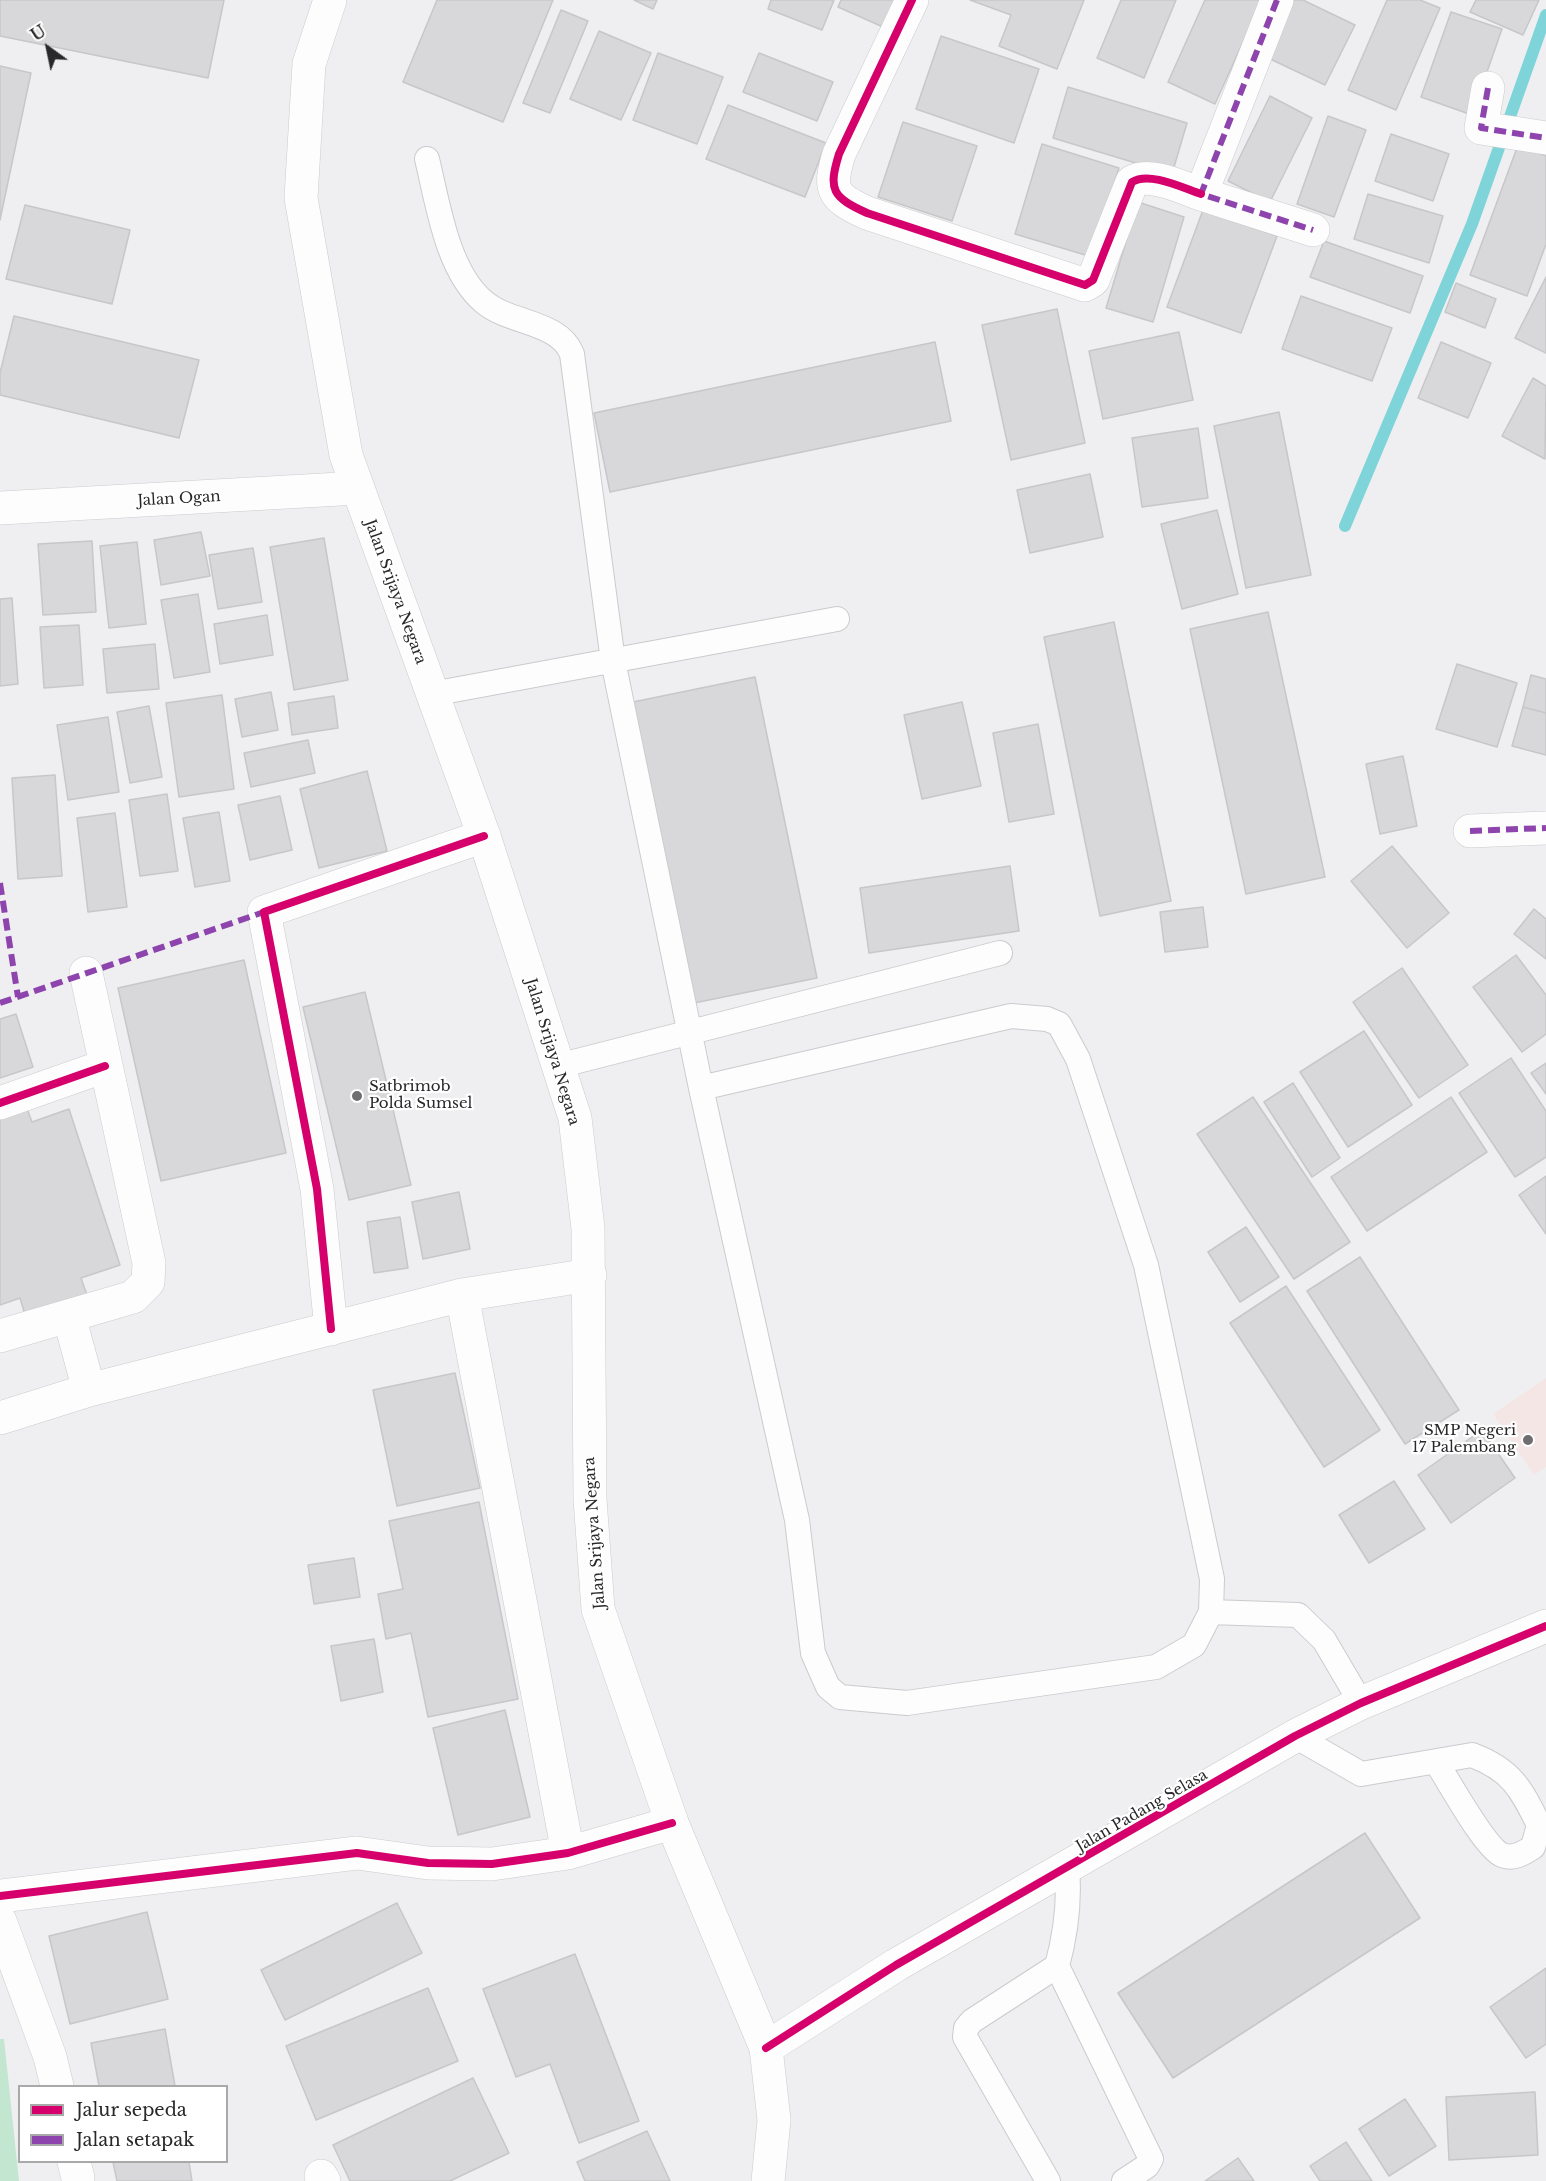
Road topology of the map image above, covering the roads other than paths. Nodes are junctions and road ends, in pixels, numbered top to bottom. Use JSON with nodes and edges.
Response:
{"nodes":[{"id":1,"x":330,"y":0,"type":"edge"},
{"id":2,"x":912,"y":0,"type":"edge"},
{"id":3,"x":1277,"y":0,"type":"edge"},
{"id":4,"x":1488,"y":88,"type":"dead end"},
{"id":5,"x":1546,"y":138,"type":"edge"},
{"id":6,"x":428,"y":159,"type":"dead end"},
{"id":7,"x":1201,"y":194,"type":"junction"},
{"id":8,"x":1313,"y":230,"type":"dead end"},
{"id":9,"x":358,"y":488,"type":"junction"},
{"id":10,"x":0,"y":508,"type":"edge"},
{"id":11,"x":837,"y":619,"type":"dead end"},
{"id":12,"x":613,"y":661,"type":"junction"},
{"id":13,"x":432,"y":694,"type":"junction"},
{"id":14,"x":1546,"y":828,"type":"edge"},
{"id":15,"x":1470,"y":831,"type":"dead end"},
{"id":16,"x":484,"y":836,"type":"junction"},
{"id":17,"x":1000,"y":953,"type":"dead end"},
{"id":18,"x":86,"y":973,"type":"dead end"},
{"id":19,"x":689,"y":1034,"type":"junction"},
{"id":20,"x":105,"y":1065,"type":"junction"},
{"id":21,"x":558,"y":1066,"type":"junction"},
{"id":22,"x":700,"y":1088,"type":"junction"},
{"id":23,"x":0,"y":1103,"type":"edge"},
{"id":24,"x":590,"y":1275,"type":"junction"},
{"id":25,"x":462,"y":1295,"type":"junction"},
{"id":26,"x":69,"y":1316,"type":"junction"},
{"id":27,"x":332,"y":1329,"type":"junction"},
{"id":28,"x":0,"y":1336,"type":"edge"},
{"id":29,"x":89,"y":1390,"type":"junction"},
{"id":30,"x":0,"y":1418,"type":"edge"},
{"id":31,"x":1211,"y":1612,"type":"junction"},
{"id":32,"x":1546,"y":1626,"type":"edge"},
{"id":33,"x":1361,"y":1703,"type":"junction"},
{"id":34,"x":1295,"y":1736,"type":"junction"},
{"id":35,"x":1436,"y":1762,"type":"junction"},
{"id":36,"x":672,"y":1823,"type":"junction"},
{"id":37,"x":568,"y":1853,"type":"junction"},
{"id":38,"x":1067,"y":1869,"type":"junction"},
{"id":39,"x":0,"y":1896,"type":"edge"},
{"id":40,"x":0,"y":1921,"type":"edge"},
{"id":41,"x":1057,"y":1966,"type":"junction"},
{"id":42,"x":766,"y":2048,"type":"junction"},
{"id":43,"x":57,"y":2085,"type":"edge"},
{"id":44,"x":768,"y":2181,"type":"edge"},
{"id":45,"x":1048,"y":2181,"type":"edge"},
{"id":46,"x":1124,"y":2181,"type":"edge"}],
"edges":[{"from":1,"to":9,"type":"street","name":"Jalan Srijaya Negara"},
{"from":2,"to":7,"type":"street"},
{"from":3,"to":7,"type":"street"},
{"from":4,"to":5,"type":"street"},
{"from":6,"to":12,"type":"lane"},
{"from":7,"to":8,"type":"street"},
{"from":9,"to":10,"type":"street","name":"Jalan Ogan"},
{"from":9,"to":13,"type":"street","name":"Jalan Srijaya Negara"},
{"from":11,"to":12,"type":"lane"},
{"from":12,"to":13,"type":"lane"},
{"from":12,"to":19,"type":"lane"},
{"from":13,"to":16,"type":"street","name":"Jalan Srijaya Negara"},
{"from":14,"to":15,"type":"street"},
{"from":16,"to":21,"type":"street","name":"Jalan Srijaya Negara"},
{"from":16,"to":27,"type":"street"},
{"from":17,"to":19,"type":"lane"},
{"from":18,"to":20,"type":"street"},
{"from":19,"to":21,"type":"lane"},
{"from":19,"to":22,"type":"lane"},
{"from":20,"to":23,"type":"street"},
{"from":20,"to":26,"type":"street"},
{"from":21,"to":24,"type":"street","name":"Jalan Srijaya Negara"},
{"from":22,"to":31,"type":"lane"},
{"from":22,"to":31,"type":"lane"},
{"from":24,"to":25,"type":"street"},
{"from":24,"to":36,"type":"street","name":"Jalan Srijaya Negara"},
{"from":25,"to":27,"type":"street"},
{"from":25,"to":37,"type":"street"},
{"from":26,"to":28,"type":"street"},
{"from":26,"to":29,"type":"street"},
{"from":27,"to":29,"type":"street"},
{"from":29,"to":30,"type":"street"},
{"from":31,"to":33,"type":"lane"},
{"from":32,"to":33,"type":"street","name":"Jalan Padang Selasa"},
{"from":33,"to":34,"type":"street","name":"Jalan Padang Selasa"},
{"from":34,"to":35,"type":"lane"},
{"from":34,"to":38,"type":"street","name":"Jalan Padang Selasa"},
{"from":35,"to":35,"type":"lane"},
{"from":36,"to":37,"type":"street"},
{"from":36,"to":42,"type":"street","name":"Jalan Srijaya Negara"},
{"from":37,"to":39,"type":"street"},
{"from":38,"to":41,"type":"lane"},
{"from":38,"to":42,"type":"street","name":"Jalan Padang Selasa"},
{"from":40,"to":43,"type":"street"},
{"from":41,"to":45,"type":"lane"},
{"from":41,"to":46,"type":"lane"},
{"from":42,"to":44,"type":"street","name":"Jalan Srijaya Negara"}]}
